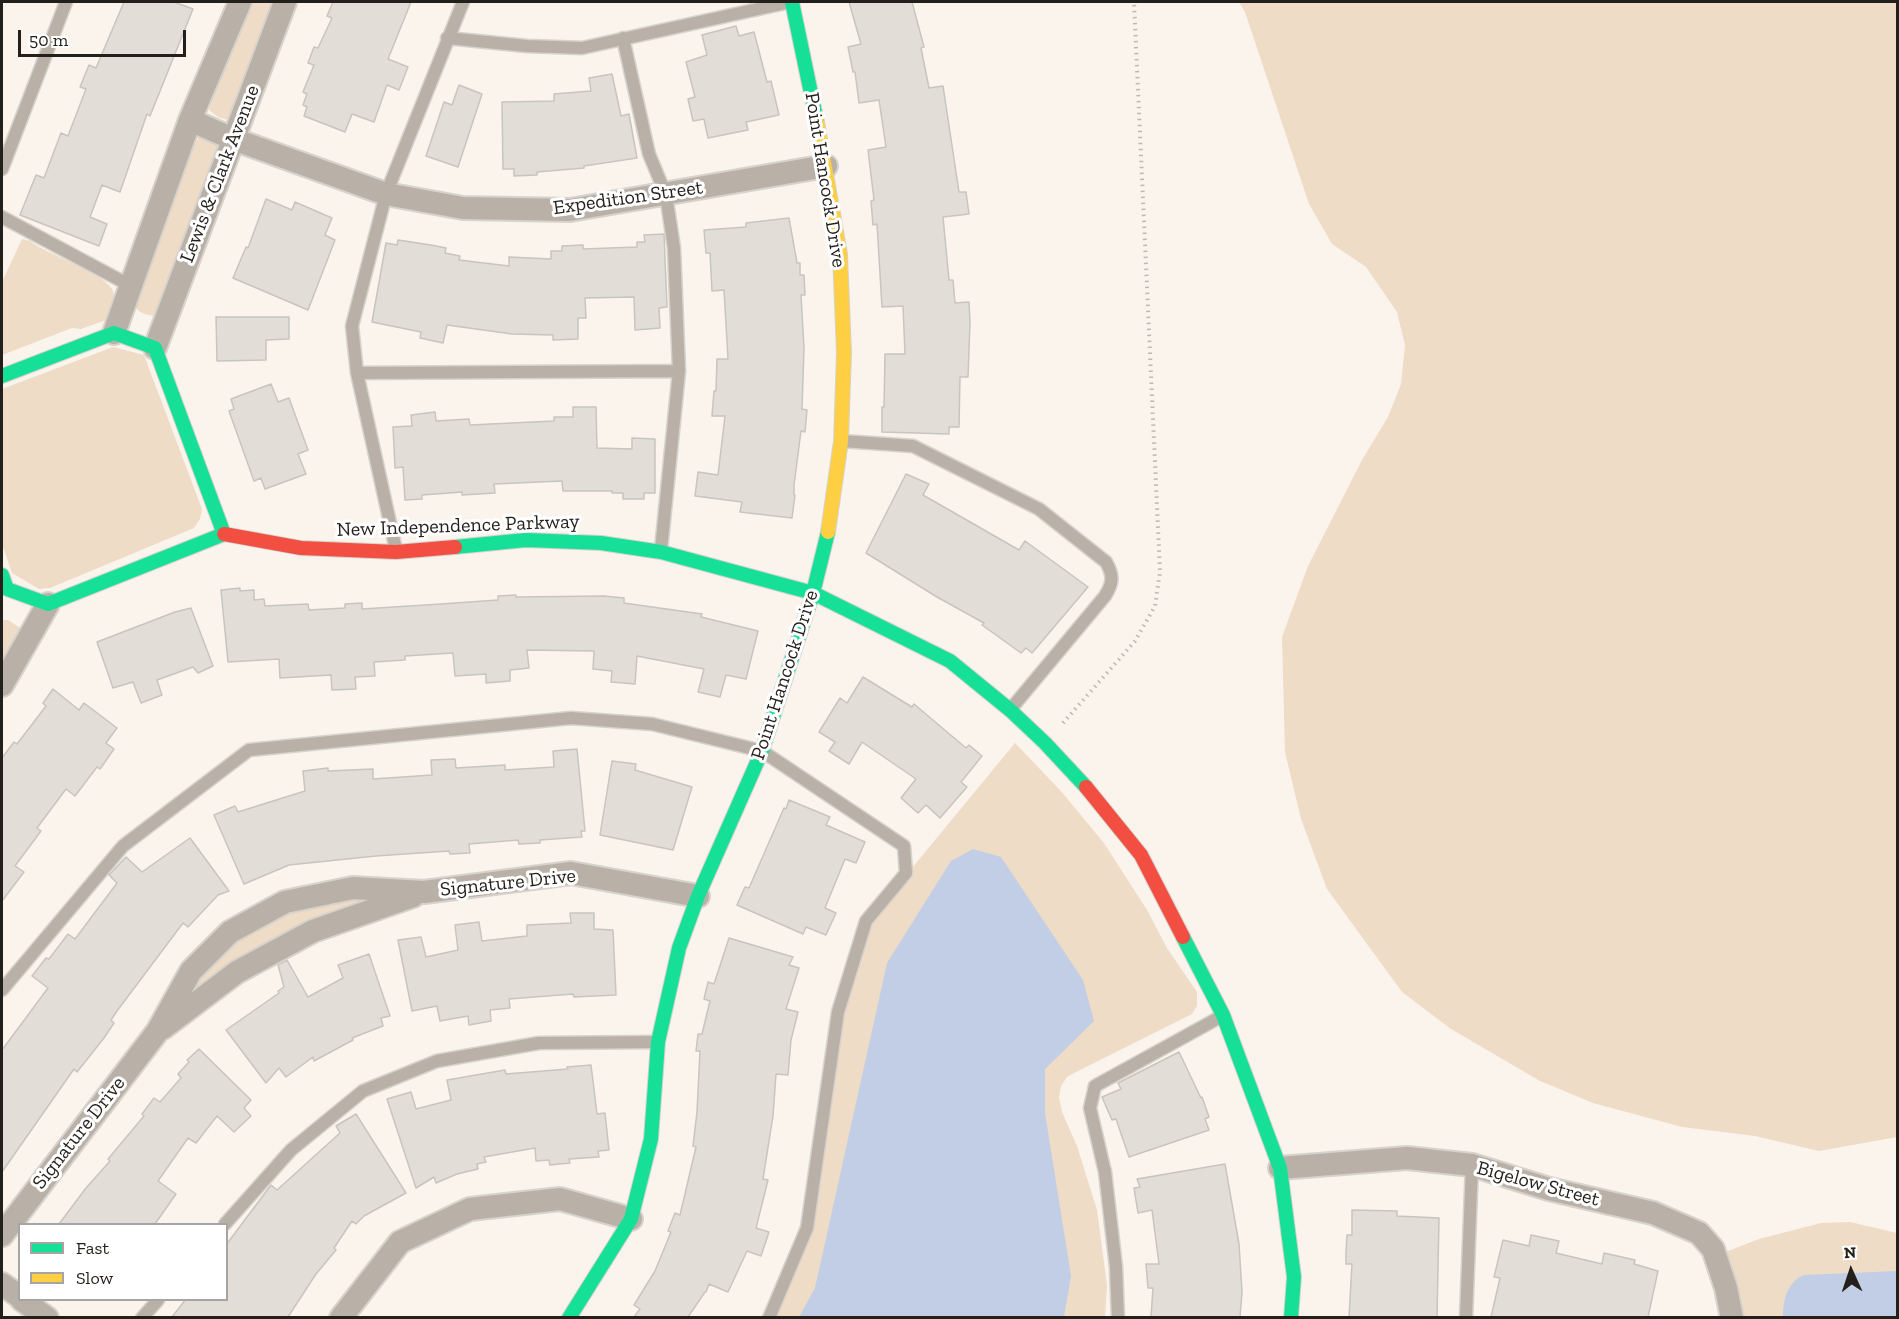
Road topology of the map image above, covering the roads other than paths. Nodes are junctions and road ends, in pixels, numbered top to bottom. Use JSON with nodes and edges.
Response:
{"nodes":[{"id":1,"x":66,"y":2,"type":"edge"},
{"id":2,"x":240,"y":2,"type":"edge"},
{"id":3,"x":285,"y":2,"type":"edge"},
{"id":4,"x":463,"y":2,"type":"edge"},
{"id":5,"x":792,"y":2,"type":"edge"},
{"id":6,"x":447,"y":38,"type":"junction"},
{"id":7,"x":623,"y":38,"type":"junction"},
{"id":8,"x":190,"y":120,"type":"junction"},
{"id":9,"x":232,"y":139,"type":"junction"},
{"id":10,"x":826,"y":166,"type":"junction"},
{"id":11,"x":2,"y":169,"type":"edge"},
{"id":12,"x":386,"y":194,"type":"junction"},
{"id":13,"x":666,"y":195,"type":"junction"},
{"id":14,"x":2,"y":218,"type":"edge"},
{"id":15,"x":131,"y":286,"type":"junction"},
{"id":16,"x":114,"y":333,"type":"junction"},
{"id":17,"x":155,"y":348,"type":"junction"},
{"id":18,"x":679,"y":371,"type":"junction"},
{"id":19,"x":357,"y":373,"type":"junction"},
{"id":20,"x":2,"y":376,"type":"edge"},
{"id":21,"x":840,"y":441,"type":"junction"},
{"id":22,"x":224,"y":534,"type":"junction"},
{"id":23,"x":396,"y":552,"type":"junction"},
{"id":24,"x":661,"y":552,"type":"junction"},
{"id":25,"x":3,"y":588,"type":"edge"},
{"id":26,"x":813,"y":593,"type":"junction"},
{"id":27,"x":48,"y":604,"type":"junction"},
{"id":28,"x":2,"y":685,"type":"edge"},
{"id":29,"x":1010,"y":710,"type":"junction"},
{"id":30,"x":762,"y":751,"type":"junction"},
{"id":31,"x":424,"y":891,"type":"junction"},
{"id":32,"x":698,"y":896,"type":"junction"},
{"id":33,"x":2,"y":990,"type":"edge"},
{"id":34,"x":1223,"y":1015,"type":"junction"},
{"id":35,"x":157,"y":1032,"type":"junction"},
{"id":36,"x":658,"y":1042,"type":"junction"},
{"id":37,"x":1472,"y":1165,"type":"junction"},
{"id":38,"x":1280,"y":1168,"type":"junction"},
{"id":39,"x":631,"y":1220,"type":"junction"},
{"id":40,"x":226,"y":1223,"type":"edge"},
{"id":41,"x":2,"y":1235,"type":"edge"},
{"id":42,"x":2,"y":1284,"type":"edge"},
{"id":43,"x":18,"y":1296,"type":"edge"},
{"id":44,"x":25,"y":1301,"type":"edge"},
{"id":45,"x":156,"y":1301,"type":"edge"},
{"id":46,"x":47,"y":1317,"type":"edge"},
{"id":47,"x":142,"y":1317,"type":"edge"},
{"id":48,"x":341,"y":1317,"type":"edge"},
{"id":49,"x":569,"y":1317,"type":"edge"},
{"id":50,"x":769,"y":1317,"type":"edge"},
{"id":51,"x":1118,"y":1317,"type":"edge"},
{"id":52,"x":1292,"y":1317,"type":"edge"},
{"id":53,"x":1466,"y":1317,"type":"edge"},
{"id":54,"x":1732,"y":1317,"type":"edge"}],
"edges":[{"from":1,"to":11,"type":"lane"},
{"from":2,"to":8,"type":"street"},
{"from":3,"to":9,"type":"street","name":"Lewis & Clark Avenue"},
{"from":4,"to":6,"type":"lane"},
{"from":5,"to":7,"type":"lane"},
{"from":5,"to":10,"type":"street","name":"Point Hancock Drive"},
{"from":6,"to":7,"type":"lane"},
{"from":6,"to":12,"type":"lane"},
{"from":7,"to":13,"type":"lane"},
{"from":8,"to":9,"type":"street","name":"Expedition Street"},
{"from":8,"to":15,"type":"street"},
{"from":9,"to":12,"type":"street","name":"Expedition Street"},
{"from":9,"to":17,"type":"street","name":"Lewis & Clark Avenue"},
{"from":10,"to":13,"type":"street","name":"Expedition Street"},
{"from":10,"to":21,"type":"street","name":"Point Hancock Drive"},
{"from":12,"to":13,"type":"street","name":"Expedition Street"},
{"from":12,"to":19,"type":"lane"},
{"from":13,"to":18,"type":"lane"},
{"from":14,"to":15,"type":"lane"},
{"from":15,"to":16,"type":"street"},
{"from":16,"to":17,"type":"street"},
{"from":16,"to":20,"type":"street"},
{"from":17,"to":22,"type":"street"},
{"from":18,"to":19,"type":"lane"},
{"from":18,"to":24,"type":"lane"},
{"from":19,"to":23,"type":"lane"},
{"from":21,"to":26,"type":"street","name":"Point Hancock Drive"},
{"from":21,"to":29,"type":"lane"},
{"from":22,"to":23,"type":"street","name":"New Independence Parkway"},
{"from":22,"to":27,"type":"street"},
{"from":23,"to":24,"type":"street","name":"New Independence Parkway"},
{"from":24,"to":26,"type":"street","name":"New Independence Parkway"},
{"from":25,"to":27,"type":"street"},
{"from":26,"to":29,"type":"street","name":"New Independence Parkway"},
{"from":26,"to":30,"type":"street","name":"Point Hancock Drive"},
{"from":27,"to":28,"type":"street"},
{"from":29,"to":34,"type":"street","name":"New Independence Parkway"},
{"from":30,"to":32,"type":"street","name":"Point Hancock Drive"},
{"from":30,"to":33,"type":"lane"},
{"from":30,"to":50,"type":"lane"},
{"from":31,"to":32,"type":"street","name":"Signature Drive"},
{"from":31,"to":35,"type":"street","name":"Signature Drive"},
{"from":31,"to":35,"type":"street","name":"Signature Drive"},
{"from":32,"to":36,"type":"street","name":"Point Hancock Drive"},
{"from":34,"to":38,"type":"street","name":"New Independence Parkway"},
{"from":34,"to":51,"type":"lane"},
{"from":35,"to":41,"type":"street","name":"Signature Drive"},
{"from":36,"to":39,"type":"street","name":"Point Hancock Drive"},
{"from":36,"to":40,"type":"lane"},
{"from":37,"to":38,"type":"street","name":"Bigelow Street"},
{"from":37,"to":53,"type":"lane"},
{"from":37,"to":54,"type":"street","name":"Bigelow Street"},
{"from":38,"to":52,"type":"street","name":"New Independence Parkway"},
{"from":39,"to":48,"type":"street"},
{"from":39,"to":49,"type":"street","name":"Point Hancock Drive"},
{"from":42,"to":43,"type":"street"},
{"from":44,"to":46,"type":"street"},
{"from":45,"to":47,"type":"lane"}]}
